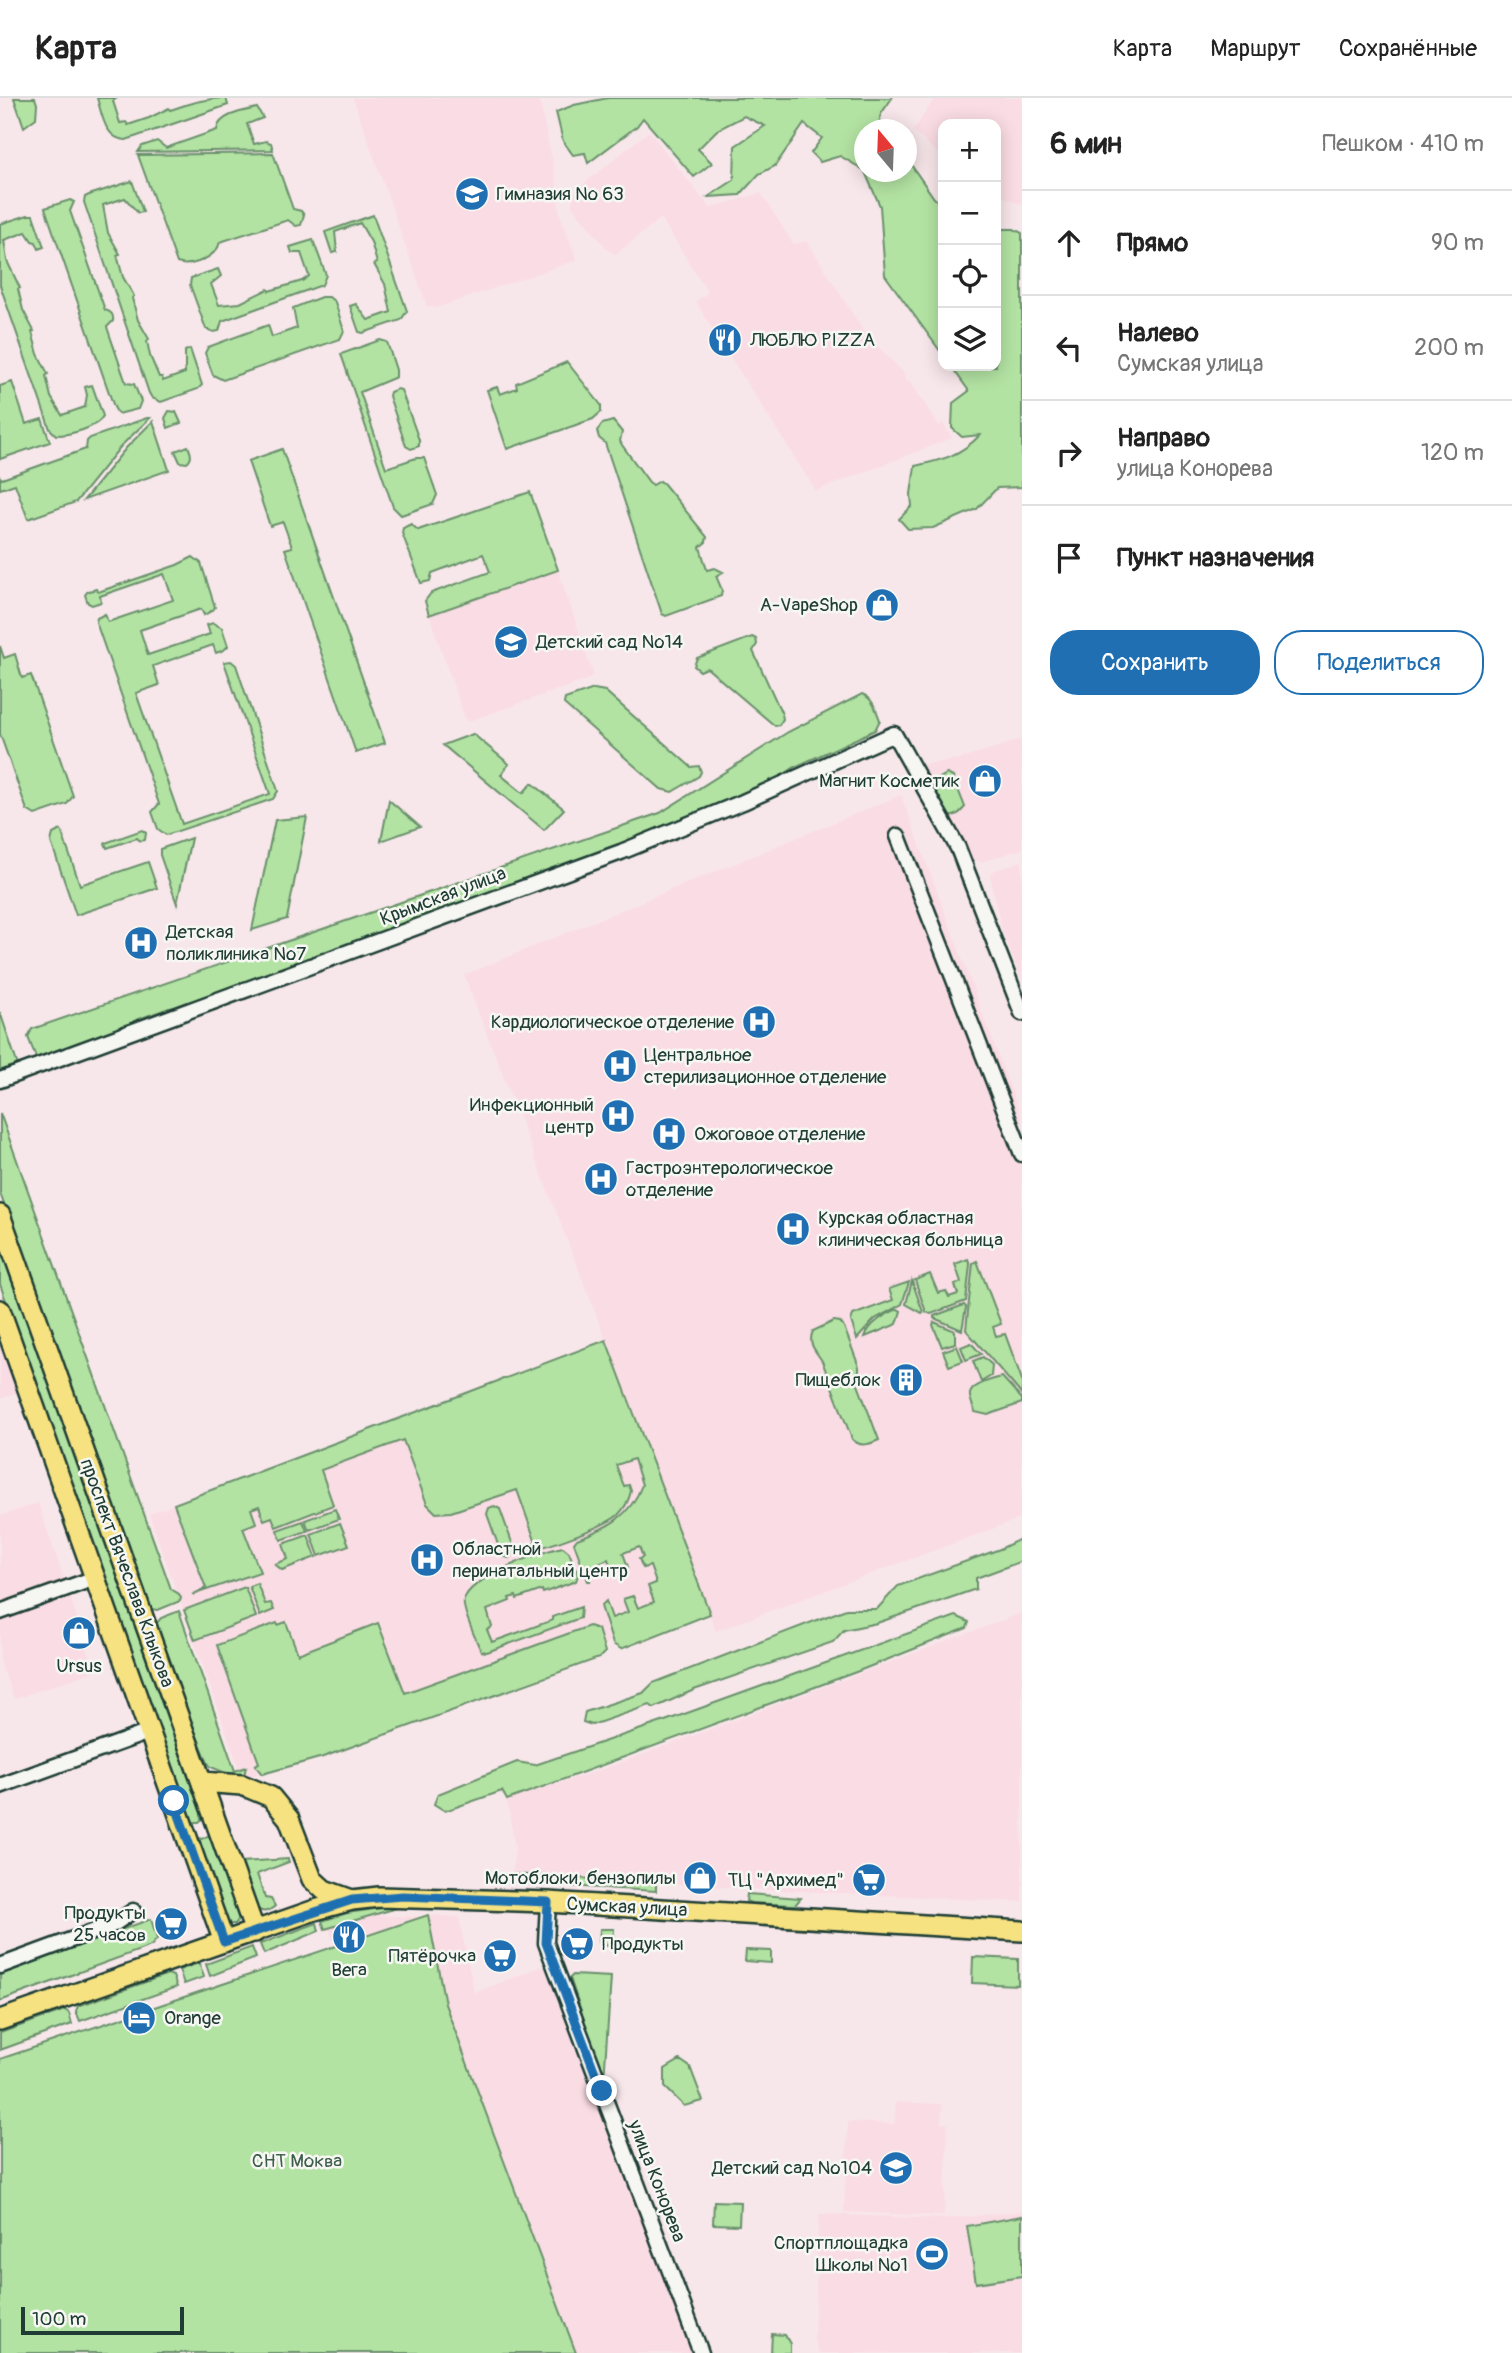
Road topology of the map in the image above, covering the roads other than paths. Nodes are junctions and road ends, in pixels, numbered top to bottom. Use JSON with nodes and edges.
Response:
{"nodes":[{"id":1,"x":898,"y":836,"type":"dead end"},
{"id":2,"x":1022,"y":1013,"type":"edge"},
{"id":3,"x":0,"y":1080,"type":"edge"},
{"id":4,"x":1022,"y":1154,"type":"edge"},
{"id":5,"x":0,"y":1215,"type":"edge"},
{"id":6,"x":0,"y":1310,"type":"edge"},
{"id":7,"x":95,"y":1578,"type":"junction"},
{"id":8,"x":0,"y":1612,"type":"edge"},
{"id":9,"x":149,"y":1732,"type":"junction"},
{"id":10,"x":202,"y":1783,"type":"junction"},
{"id":11,"x":0,"y":1786,"type":"edge"},
{"id":12,"x":210,"y":1807,"type":"junction"},
{"id":13,"x":181,"y":1820,"type":"junction"},
{"id":14,"x":352,"y":1900,"type":"junction"},
{"id":15,"x":548,"y":1902,"type":"junction"},
{"id":16,"x":133,"y":1911,"type":"dead end"},
{"id":17,"x":255,"y":1931,"type":"junction"},
{"id":18,"x":1022,"y":1931,"type":"edge"},
{"id":19,"x":224,"y":1942,"type":"junction"},
{"id":20,"x":0,"y":1966,"type":"edge"},
{"id":21,"x":0,"y":2020,"type":"edge"},
{"id":22,"x":701,"y":2353,"type":"edge"}],
"edges":[{"from":1,"to":4,"type":"street"},
{"from":2,"to":3,"type":"street","name":"Крымская улица"},
{"from":5,"to":10,"type":"main road","name":"проспект Вячеслава Клыкова"},
{"from":6,"to":7,"type":"main road","name":"проспект Вячеслава Клыкова"},
{"from":7,"to":8,"type":"street"},
{"from":7,"to":9,"type":"main road","name":"проспект Вячеслава Клыкова"},
{"from":9,"to":11,"type":"street"},
{"from":9,"to":13,"type":"main road","name":"проспект Вячеслава Клыкова"},
{"from":10,"to":12,"type":"main road","name":"проспект Вячеслава Клыкова"},
{"from":10,"to":14,"type":"main road"},
{"from":12,"to":13,"type":"main road"},
{"from":12,"to":17,"type":"main road","name":"проспект Вячеслава Клыкова"},
{"from":13,"to":19,"type":"main road","name":"проспект Вячеслава Клыкова"},
{"from":14,"to":15,"type":"main road","name":"Сумская улица"},
{"from":14,"to":17,"type":"main road","name":"Сумская улица"},
{"from":15,"to":18,"type":"main road","name":"Сумская улица"},
{"from":15,"to":22,"type":"street","name":"улица Конорева"},
{"from":16,"to":20,"type":"street"},
{"from":17,"to":19,"type":"main road","name":"Сумская улица"},
{"from":19,"to":21,"type":"main road","name":"Сумская улица"}]}
